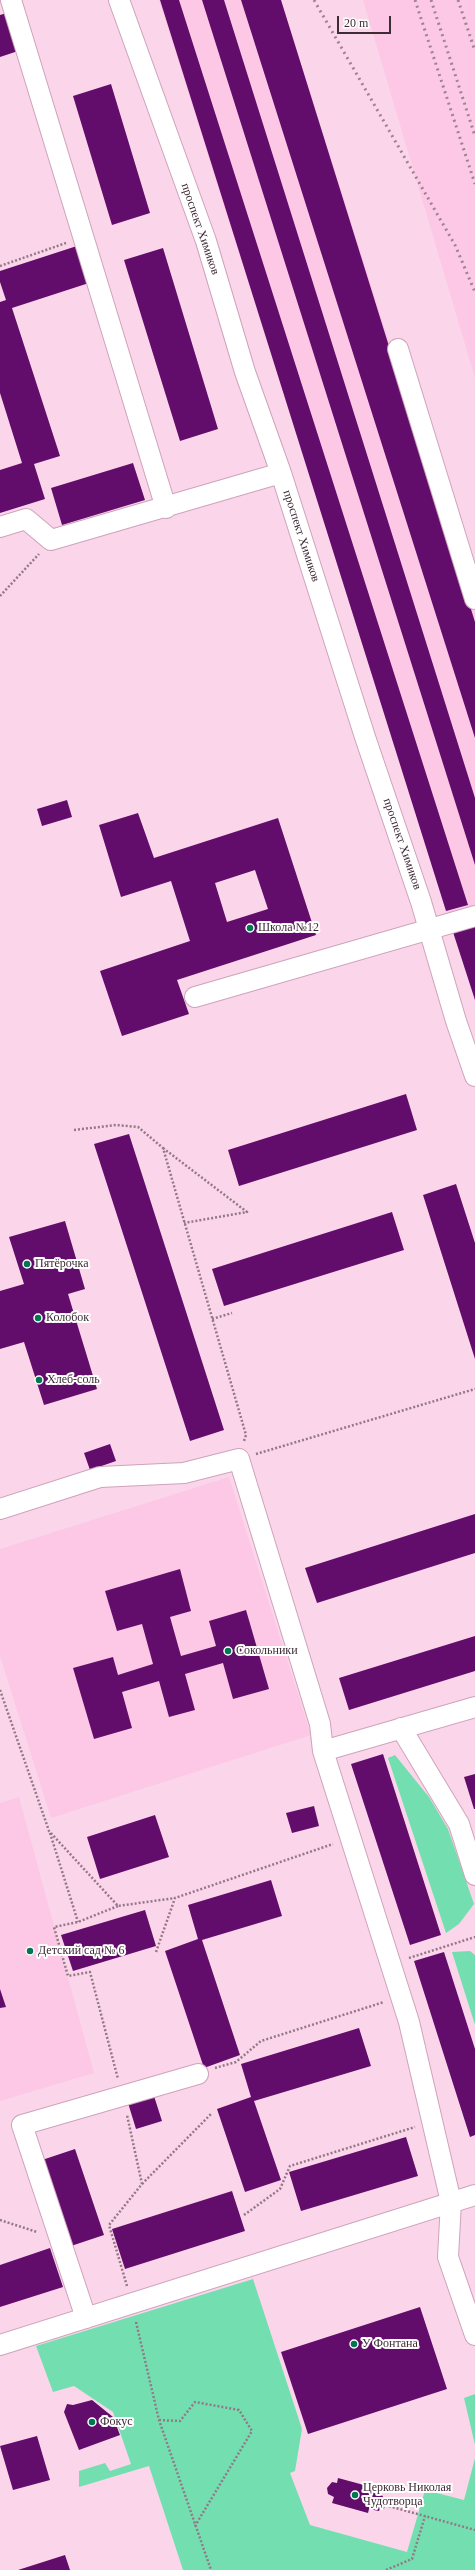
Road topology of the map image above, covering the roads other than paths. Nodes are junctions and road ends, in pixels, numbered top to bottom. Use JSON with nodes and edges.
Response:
{"nodes":[{"id":1,"x":10,"y":0,"type":"edge"},
{"id":2,"x":119,"y":0,"type":"edge"},
{"id":3,"x":398,"y":349,"type":"dead end"},
{"id":4,"x":281,"y":473,"type":"junction"},
{"id":5,"x":166,"y":508,"type":"junction"},
{"id":6,"x":0,"y":527,"type":"edge"},
{"id":7,"x":475,"y":599,"type":"edge"},
{"id":8,"x":475,"y":916,"type":"edge"},
{"id":9,"x":430,"y":930,"type":"junction"},
{"id":10,"x":195,"y":997,"type":"dead end"},
{"id":11,"x":475,"y":1076,"type":"edge"},
{"id":12,"x":0,"y":1509,"type":"edge"},
{"id":13,"x":475,"y":1707,"type":"edge"},
{"id":14,"x":401,"y":1728,"type":"junction"},
{"id":15,"x":323,"y":1751,"type":"junction"},
{"id":16,"x":475,"y":1875,"type":"edge"},
{"id":17,"x":198,"y":2074,"type":"road end"},
{"id":18,"x":475,"y":2195,"type":"edge"},
{"id":19,"x":451,"y":2202,"type":"junction"},
{"id":20,"x":86,"y":2318,"type":"junction"},
{"id":21,"x":475,"y":2335,"type":"edge"},
{"id":22,"x":0,"y":2345,"type":"edge"}],
"edges":[{"from":1,"to":5,"type":"street"},
{"from":2,"to":4,"type":"street","name":"проспект Химиков"},
{"from":3,"to":7,"type":"street"},
{"from":4,"to":5,"type":"street"},
{"from":4,"to":9,"type":"street","name":"проспект Химиков"},
{"from":5,"to":6,"type":"street"},
{"from":8,"to":9,"type":"street"},
{"from":9,"to":10,"type":"street"},
{"from":9,"to":11,"type":"street","name":"проспект Химиков"},
{"from":12,"to":15,"type":"street"},
{"from":13,"to":14,"type":"street"},
{"from":14,"to":15,"type":"street"},
{"from":14,"to":16,"type":"street"},
{"from":15,"to":19,"type":"street"},
{"from":17,"to":20,"type":"street"},
{"from":18,"to":19,"type":"street"},
{"from":19,"to":20,"type":"street"},
{"from":19,"to":21,"type":"street"},
{"from":20,"to":22,"type":"street"}]}
